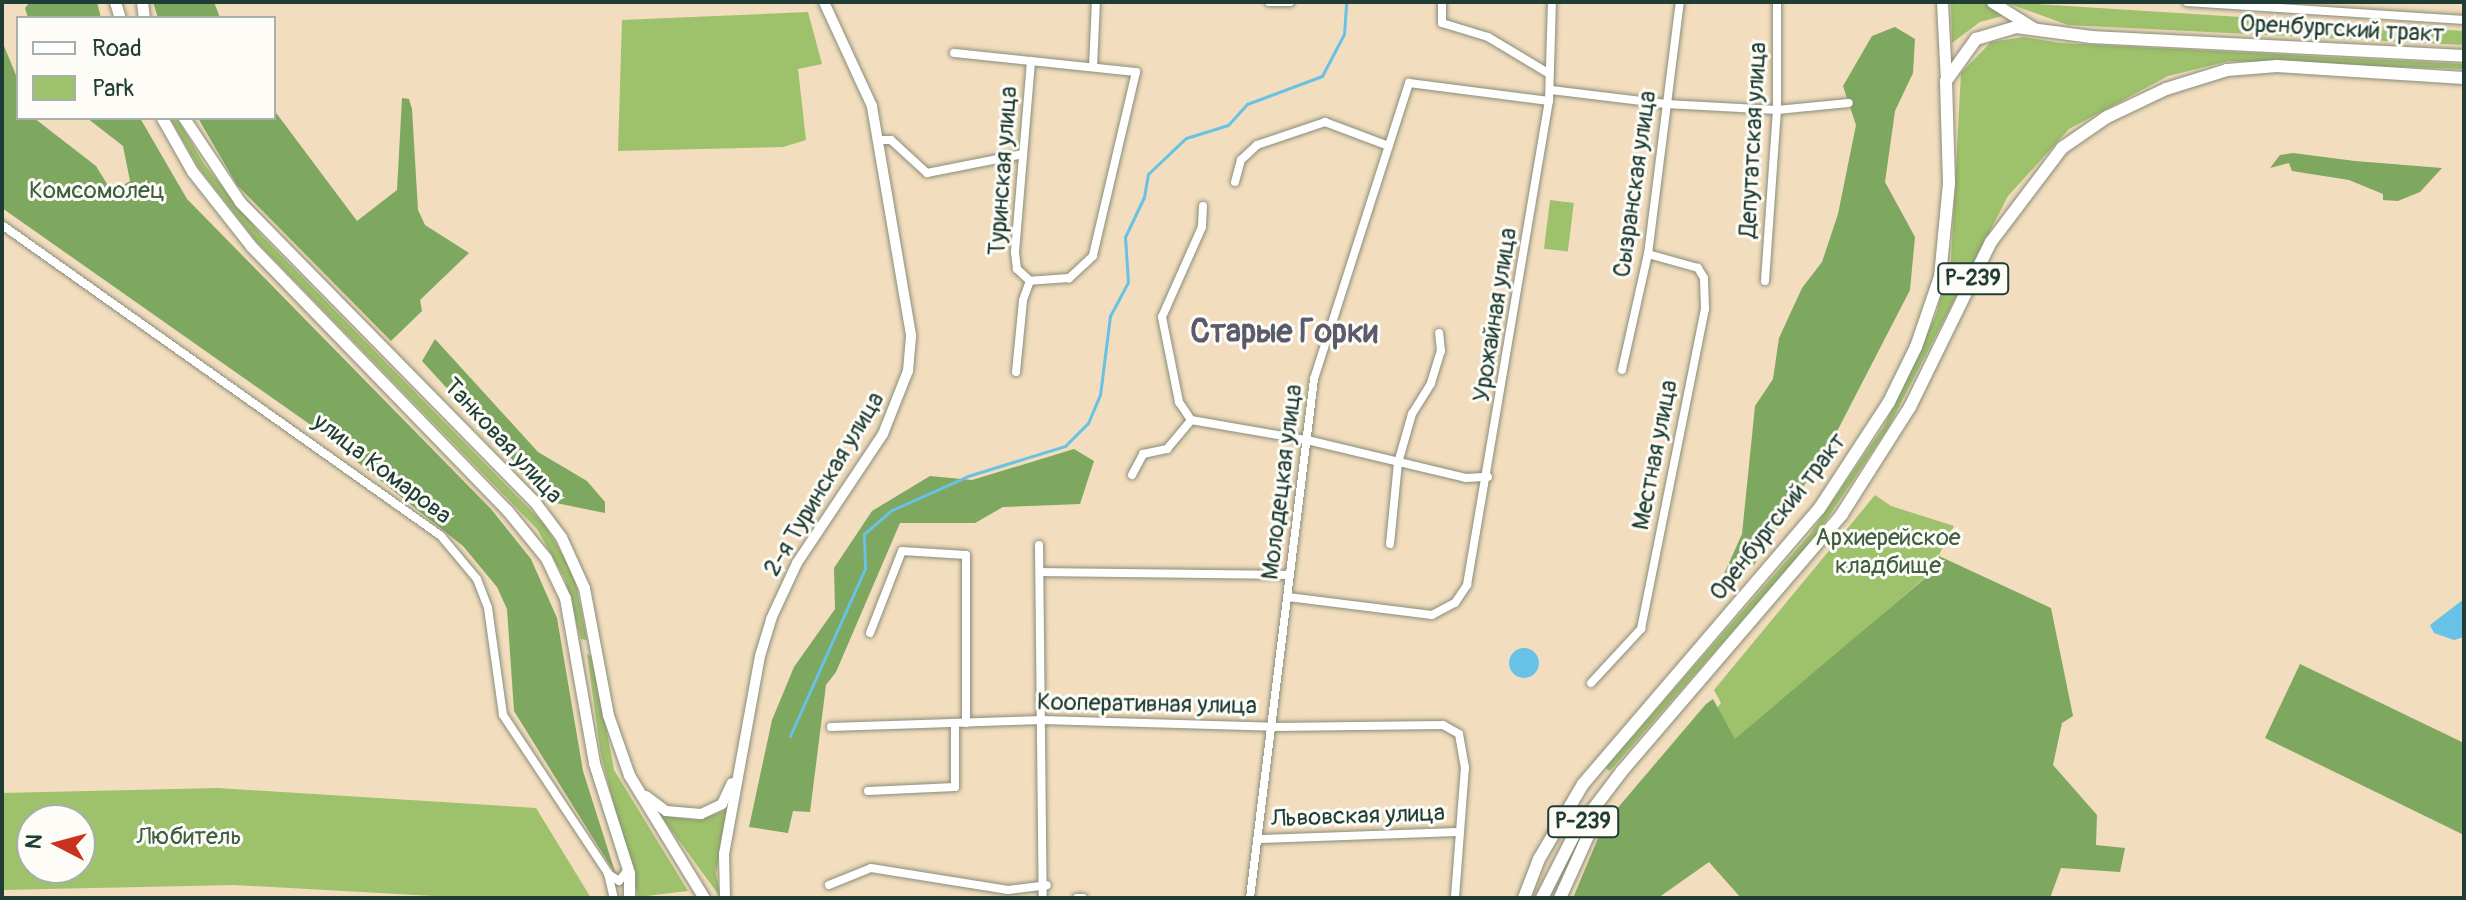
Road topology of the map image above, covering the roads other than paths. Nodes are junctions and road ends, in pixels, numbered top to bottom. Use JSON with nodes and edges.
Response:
{"nodes":[{"id":1,"x":824,"y":2,"type":"edge"},
{"id":2,"x":1096,"y":2,"type":"edge"},
{"id":3,"x":1269,"y":2,"type":"edge"},
{"id":4,"x":1290,"y":2,"type":"edge"},
{"id":5,"x":1442,"y":2,"type":"edge"},
{"id":6,"x":1552,"y":2,"type":"edge"},
{"id":7,"x":1680,"y":2,"type":"edge"},
{"id":8,"x":1777,"y":2,"type":"edge"},
{"id":9,"x":1942,"y":2,"type":"edge"},
{"id":10,"x":1992,"y":2,"type":"edge"},
{"id":11,"x":2187,"y":2,"type":"edge"},
{"id":12,"x":2464,"y":20,"type":"edge"},
{"id":13,"x":2035,"y":29,"type":"junction"},
{"id":14,"x":954,"y":53,"type":"dead end"},
{"id":15,"x":2464,"y":56,"type":"edge"},
{"id":16,"x":1031,"y":61,"type":"junction"},
{"id":17,"x":1093,"y":67,"type":"junction"},
{"id":18,"x":1548,"y":73,"type":"junction"},
{"id":19,"x":2464,"y":78,"type":"edge"},
{"id":20,"x":1946,"y":81,"type":"junction"},
{"id":21,"x":1551,"y":90,"type":"junction"},
{"id":22,"x":1549,"y":101,"type":"junction"},
{"id":23,"x":1849,"y":103,"type":"dead end"},
{"id":24,"x":1666,"y":104,"type":"junction"},
{"id":25,"x":1777,"y":110,"type":"junction"},
{"id":26,"x":163,"y":120,"type":"edge"},
{"id":27,"x":185,"y":120,"type":"edge"},
{"id":28,"x":879,"y":140,"type":"junction"},
{"id":29,"x":1389,"y":146,"type":"junction"},
{"id":30,"x":1023,"y":154,"type":"junction"},
{"id":31,"x":1235,"y":182,"type":"dead end"},
{"id":32,"x":1203,"y":206,"type":"dead end"},
{"id":33,"x":2,"y":225,"type":"edge"},
{"id":34,"x":1648,"y":254,"type":"junction"},
{"id":35,"x":1030,"y":281,"type":"junction"},
{"id":36,"x":1765,"y":281,"type":"dead end"},
{"id":37,"x":1439,"y":333,"type":"dead end"},
{"id":38,"x":1622,"y":370,"type":"dead end"},
{"id":39,"x":1016,"y":372,"type":"dead end"},
{"id":40,"x":1191,"y":420,"type":"junction"},
{"id":41,"x":1307,"y":440,"type":"junction"},
{"id":42,"x":1398,"y":463,"type":"junction"},
{"id":43,"x":1132,"y":475,"type":"dead end"},
{"id":44,"x":1488,"y":477,"type":"junction"},
{"id":45,"x":1390,"y":544,"type":"dead end"},
{"id":46,"x":1039,"y":545,"type":"dead end"},
{"id":47,"x":1040,"y":572,"type":"junction"},
{"id":48,"x":1290,"y":575,"type":"junction"},
{"id":49,"x":1288,"y":597,"type":"junction"},
{"id":50,"x":870,"y":633,"type":"dead end"},
{"id":51,"x":596,"y":645,"type":"junction"},
{"id":52,"x":576,"y":650,"type":"junction"},
{"id":53,"x":1591,"y":683,"type":"dead end"},
{"id":54,"x":1042,"y":720,"type":"junction"},
{"id":55,"x":955,"y":723,"type":"junction"},
{"id":56,"x":966,"y":723,"type":"junction"},
{"id":57,"x":831,"y":727,"type":"dead end"},
{"id":58,"x":1273,"y":727,"type":"junction"},
{"id":59,"x":742,"y":750,"type":"junction"},
{"id":60,"x":1622,"y":771,"type":"junction"},
{"id":61,"x":629,"y":775,"type":"junction"},
{"id":62,"x":868,"y":791,"type":"dead end"},
{"id":63,"x":1460,"y":832,"type":"junction"},
{"id":64,"x":1258,"y":839,"type":"junction"},
{"id":65,"x":628,"y":870,"type":"junction"},
{"id":66,"x":608,"y":873,"type":"junction"},
{"id":67,"x":829,"y":885,"type":"dead end"},
{"id":68,"x":1047,"y":885,"type":"junction"},
{"id":69,"x":614,"y":898,"type":"edge"},
{"id":70,"x":629,"y":898,"type":"edge"},
{"id":71,"x":704,"y":898,"type":"edge"},
{"id":72,"x":725,"y":898,"type":"edge"},
{"id":73,"x":1043,"y":898,"type":"edge"},
{"id":74,"x":1250,"y":898,"type":"edge"},
{"id":75,"x":1455,"y":898,"type":"edge"},
{"id":76,"x":1524,"y":898,"type":"edge"},
{"id":77,"x":1542,"y":898,"type":"edge"},
{"id":78,"x":1560,"y":898,"type":"edge"}],
"edges":[{"from":1,"to":28,"type":"street","name":"2-я Туринская улица"},
{"from":2,"to":17,"type":"street"},
{"from":3,"to":4,"type":"street"},
{"from":5,"to":18,"type":"street"},
{"from":6,"to":18,"type":"street","name":"Урожайная улица"},
{"from":7,"to":24,"type":"street","name":"Сызранская улица"},
{"from":8,"to":25,"type":"street","name":"Депутатская улица"},
{"from":9,"to":20,"type":"main road"},
{"from":10,"to":13,"type":"main road"},
{"from":11,"to":12,"type":"street"},
{"from":13,"to":15,"type":"main road","name":"Оренбургский тракт"},
{"from":13,"to":20,"type":"main road","name":"Оренбургский тракт"},
{"from":14,"to":16,"type":"street"},
{"from":16,"to":17,"type":"street"},
{"from":16,"to":30,"type":"street","name":"Туринская улица"},
{"from":17,"to":35,"type":"street"},
{"from":18,"to":21,"type":"street","name":"Урожайная улица"},
{"from":19,"to":60,"type":"main road","name":"Оренбургский тракт","number":"Р-239"},
{"from":20,"to":76,"type":"main road","name":"Оренбургский тракт","number":"Р-239"},
{"from":21,"to":22,"type":"street","name":"Урожайная улица"},
{"from":21,"to":24,"type":"street"},
{"from":22,"to":29,"type":"street","name":"Молодецкая улица"},
{"from":22,"to":44,"type":"street","name":"Урожайная улица"},
{"from":23,"to":25,"type":"street"},
{"from":24,"to":25,"type":"street"},
{"from":24,"to":34,"type":"street","name":"Сызранская улица"},
{"from":25,"to":36,"type":"street","name":"Депутатская улица"},
{"from":26,"to":52,"type":"main road","name":"Танковая улица"},
{"from":27,"to":51,"type":"main road","name":"Танковая улица"},
{"from":28,"to":30,"type":"street"},
{"from":28,"to":59,"type":"street","name":"2-я Туринская улица"},
{"from":29,"to":31,"type":"street"},
{"from":29,"to":41,"type":"street","name":"Молодецкая улица"},
{"from":30,"to":35,"type":"street","name":"Туринская улица"},
{"from":32,"to":40,"type":"street"},
{"from":33,"to":66,"type":"street","name":"улица Комарова"},
{"from":34,"to":38,"type":"street","name":"Сызранская улица"},
{"from":34,"to":53,"type":"street","name":"Местная улица"},
{"from":35,"to":39,"type":"street","name":"Туринская улица"},
{"from":37,"to":42,"type":"street"},
{"from":40,"to":41,"type":"street"},
{"from":40,"to":43,"type":"street"},
{"from":41,"to":42,"type":"street"},
{"from":41,"to":48,"type":"street","name":"Молодецкая улица"},
{"from":42,"to":44,"type":"street"},
{"from":42,"to":45,"type":"street"},
{"from":44,"to":49,"type":"street","name":"Урожайная улица"},
{"from":46,"to":47,"type":"street"},
{"from":47,"to":48,"type":"street"},
{"from":47,"to":54,"type":"street"},
{"from":48,"to":49,"type":"street","name":"Молодецкая улица"},
{"from":49,"to":58,"type":"street","name":"Молодецкая улица"},
{"from":50,"to":56,"type":"street"},
{"from":51,"to":52,"type":"main road"},
{"from":51,"to":61,"type":"main road","name":"Танковая улица"},
{"from":52,"to":65,"type":"main road","name":"Танковая улица"},
{"from":54,"to":56,"type":"street","name":"Кооперативная улица"},
{"from":54,"to":58,"type":"street","name":"Кооперативная улица"},
{"from":54,"to":68,"type":"street"},
{"from":55,"to":56,"type":"street","name":"Кооперативная улица"},
{"from":55,"to":57,"type":"street","name":"Кооперативная улица"},
{"from":55,"to":62,"type":"street"},
{"from":58,"to":63,"type":"street","name":"Кооперативная улица"},
{"from":58,"to":64,"type":"street","name":"Молодецкая улица"},
{"from":59,"to":61,"type":"street"},
{"from":59,"to":72,"type":"street","name":"2-я Туринская улица"},
{"from":60,"to":77,"type":"main road","name":"Оренбургский тракт","number":"Р-239"},
{"from":60,"to":78,"type":"main road","name":"Оренбургский тракт"},
{"from":61,"to":71,"type":"main road","name":"Танковая улица"},
{"from":63,"to":64,"type":"street","name":"Львовская улица"},
{"from":63,"to":75,"type":"street"},
{"from":64,"to":74,"type":"street","name":"Молодецкая улица"},
{"from":65,"to":66,"type":"street"},
{"from":65,"to":70,"type":"main road","name":"Танковая улица"},
{"from":66,"to":69,"type":"street","name":"улица Комарова"},
{"from":67,"to":68,"type":"street"},
{"from":68,"to":73,"type":"street"}]}
